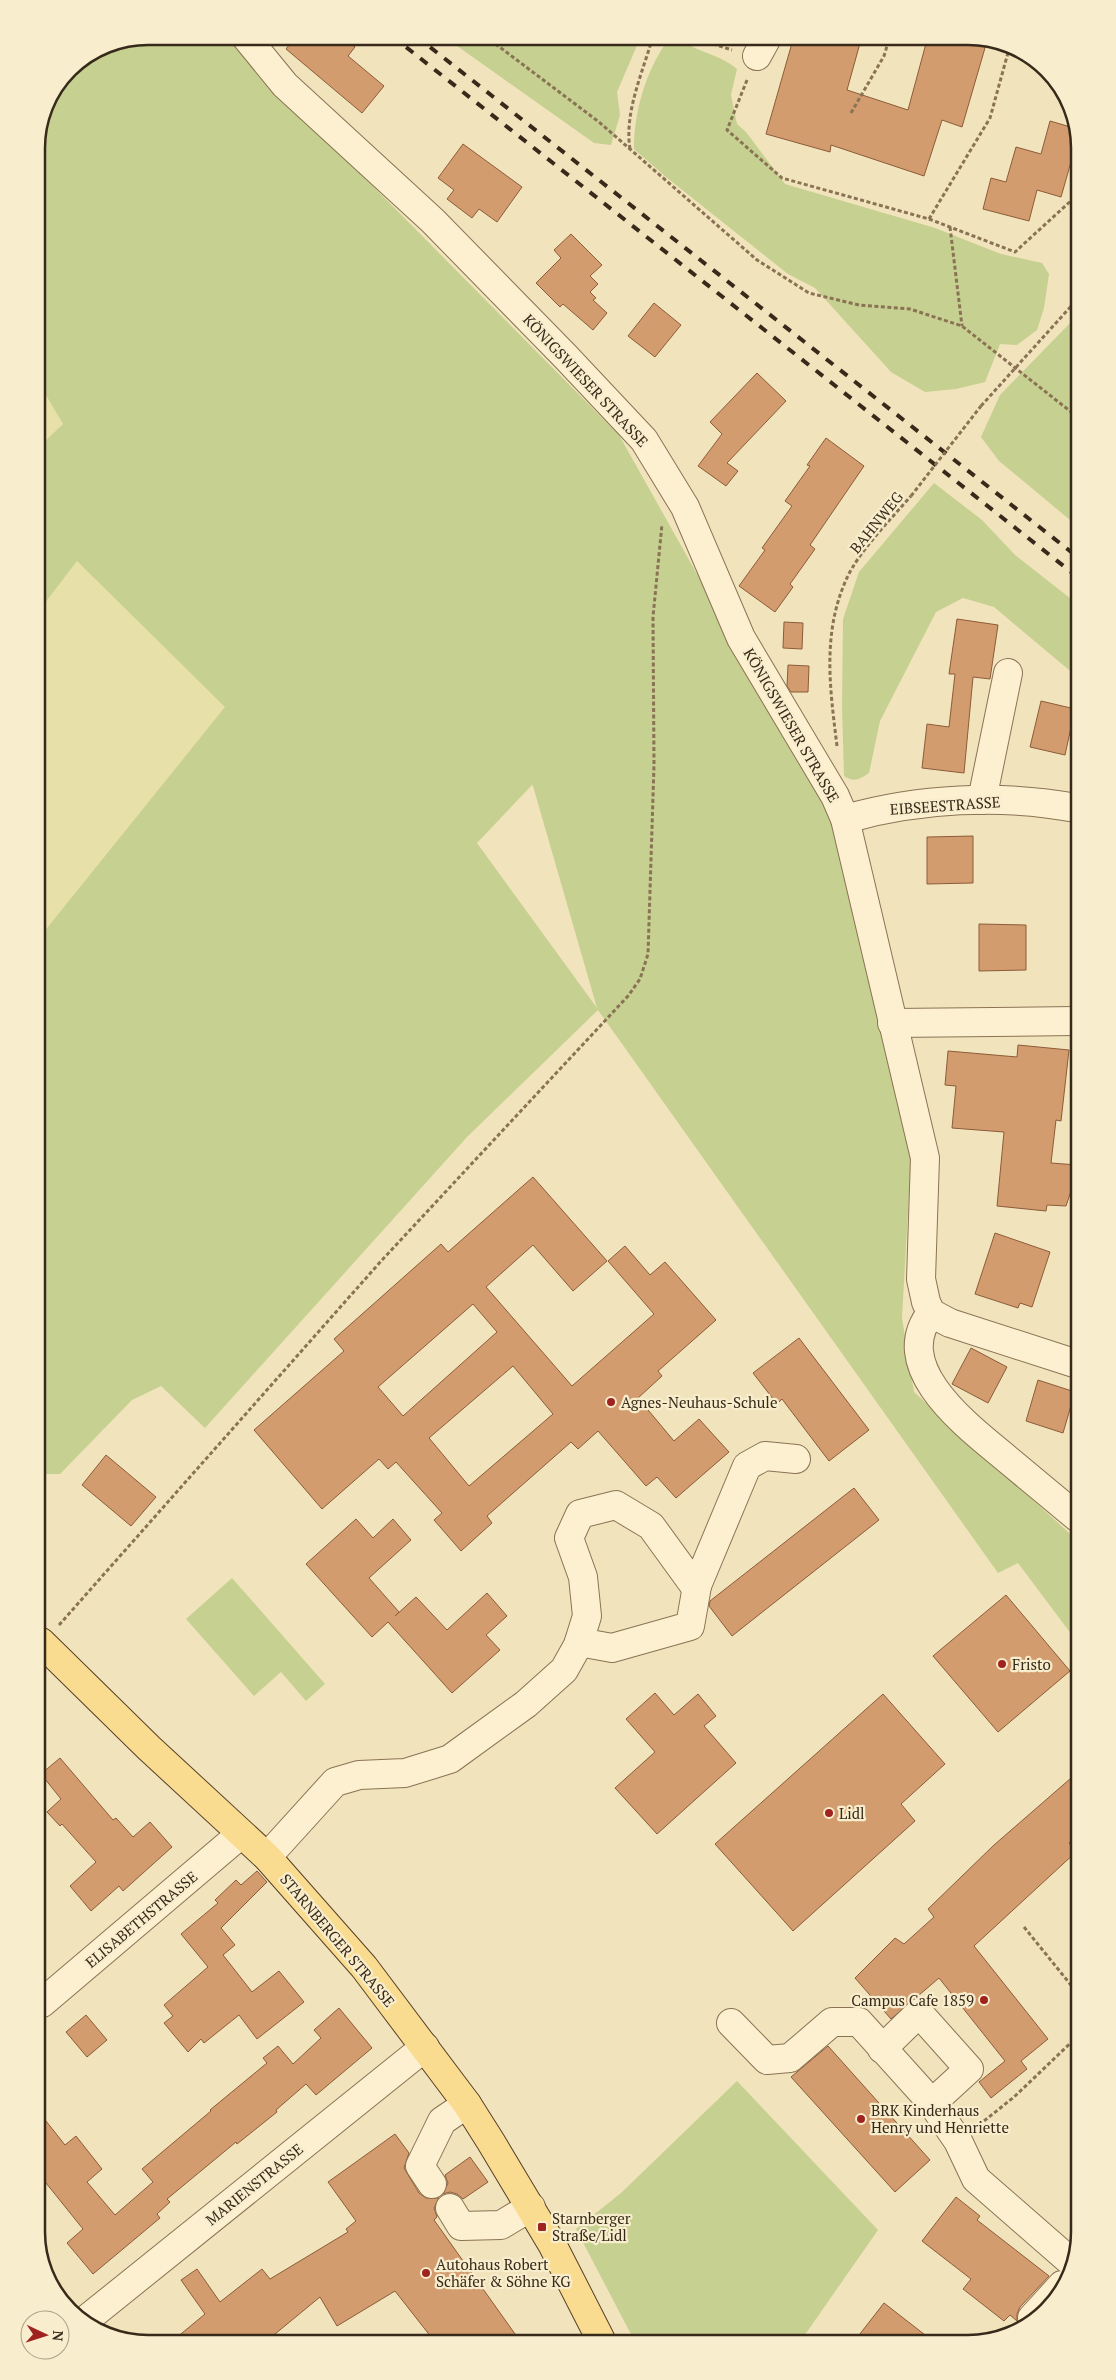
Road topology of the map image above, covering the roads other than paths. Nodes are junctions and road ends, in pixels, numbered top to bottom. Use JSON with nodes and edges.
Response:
{"nodes":[{"id":1,"x":253,"y":45,"type":"edge"},
{"id":2,"x":1008,"y":673,"type":"dead end"},
{"id":3,"x":982,"y":800,"type":"junction"},
{"id":4,"x":1071,"y":807,"type":"edge"},
{"id":5,"x":845,"y":819,"type":"junction"},
{"id":6,"x":1071,"y":1021,"type":"edge"},
{"id":7,"x":892,"y":1023,"type":"junction"},
{"id":8,"x":931,"y":1313,"type":"junction"},
{"id":9,"x":1071,"y":1362,"type":"edge"},
{"id":10,"x":796,"y":1459,"type":"dead end"},
{"id":11,"x":1071,"y":1512,"type":"edge"},
{"id":12,"x":697,"y":1586,"type":"junction"},
{"id":13,"x":579,"y":1642,"type":"junction"},
{"id":14,"x":45,"y":1647,"type":"edge"},
{"id":15,"x":241,"y":1834,"type":"junction"},
{"id":16,"x":267,"y":1857,"type":"junction"},
{"id":17,"x":45,"y":2001,"type":"edge"},
{"id":18,"x":731,"y":2023,"type":"dead end"},
{"id":19,"x":425,"y":2047,"type":"junction"},
{"id":20,"x":882,"y":2049,"type":"junction"},
{"id":21,"x":932,"y":2103,"type":"junction"},
{"id":22,"x":467,"y":2104,"type":"junction"},
{"id":23,"x":432,"y":2184,"type":"dead end"},
{"id":24,"x":531,"y":2207,"type":"junction"},
{"id":25,"x":450,"y":2208,"type":"dead end"},
{"id":26,"x":1067,"y":2259,"type":"edge"},
{"id":27,"x":89,"y":2317,"type":"edge"},
{"id":28,"x":599,"y":2335,"type":"edge"}],
"edges":[{"from":1,"to":5,"type":"street","name":"KÖNIGSWIESER STRASSE"},
{"from":2,"to":3,"type":"street"},
{"from":3,"to":4,"type":"street","name":"EIBSEESTRASSE"},
{"from":3,"to":5,"type":"street","name":"EIBSEESTRASSE"},
{"from":5,"to":7,"type":"street","name":"KÖNIGSWIESER STRASSE"},
{"from":6,"to":7,"type":"street"},
{"from":7,"to":8,"type":"street","name":"KÖNIGSWIESER STRASSE"},
{"from":8,"to":9,"type":"street"},
{"from":8,"to":11,"type":"street"},
{"from":10,"to":12,"type":"street"},
{"from":12,"to":13,"type":"street"},
{"from":12,"to":13,"type":"street"},
{"from":13,"to":16,"type":"street"},
{"from":14,"to":15,"type":"main road","name":"STARNBERGER STRASSE"},
{"from":15,"to":16,"type":"main road","name":"STARNBERGER STRASSE"},
{"from":15,"to":17,"type":"street","name":"ELISABETHSTRASSE"},
{"from":16,"to":19,"type":"main road","name":"STARNBERGER STRASSE"},
{"from":18,"to":20,"type":"street"},
{"from":19,"to":22,"type":"main road","name":"STARNBERGER STRASSE"},
{"from":19,"to":27,"type":"street","name":"MARIENSTRASSE"},
{"from":20,"to":21,"type":"street"},
{"from":20,"to":21,"type":"street"},
{"from":21,"to":26,"type":"street"},
{"from":22,"to":23,"type":"street"},
{"from":22,"to":24,"type":"main road","name":"STARNBERGER STRASSE"},
{"from":24,"to":25,"type":"street"},
{"from":24,"to":28,"type":"main road","name":"STARNBERGER STRASSE"}]}
